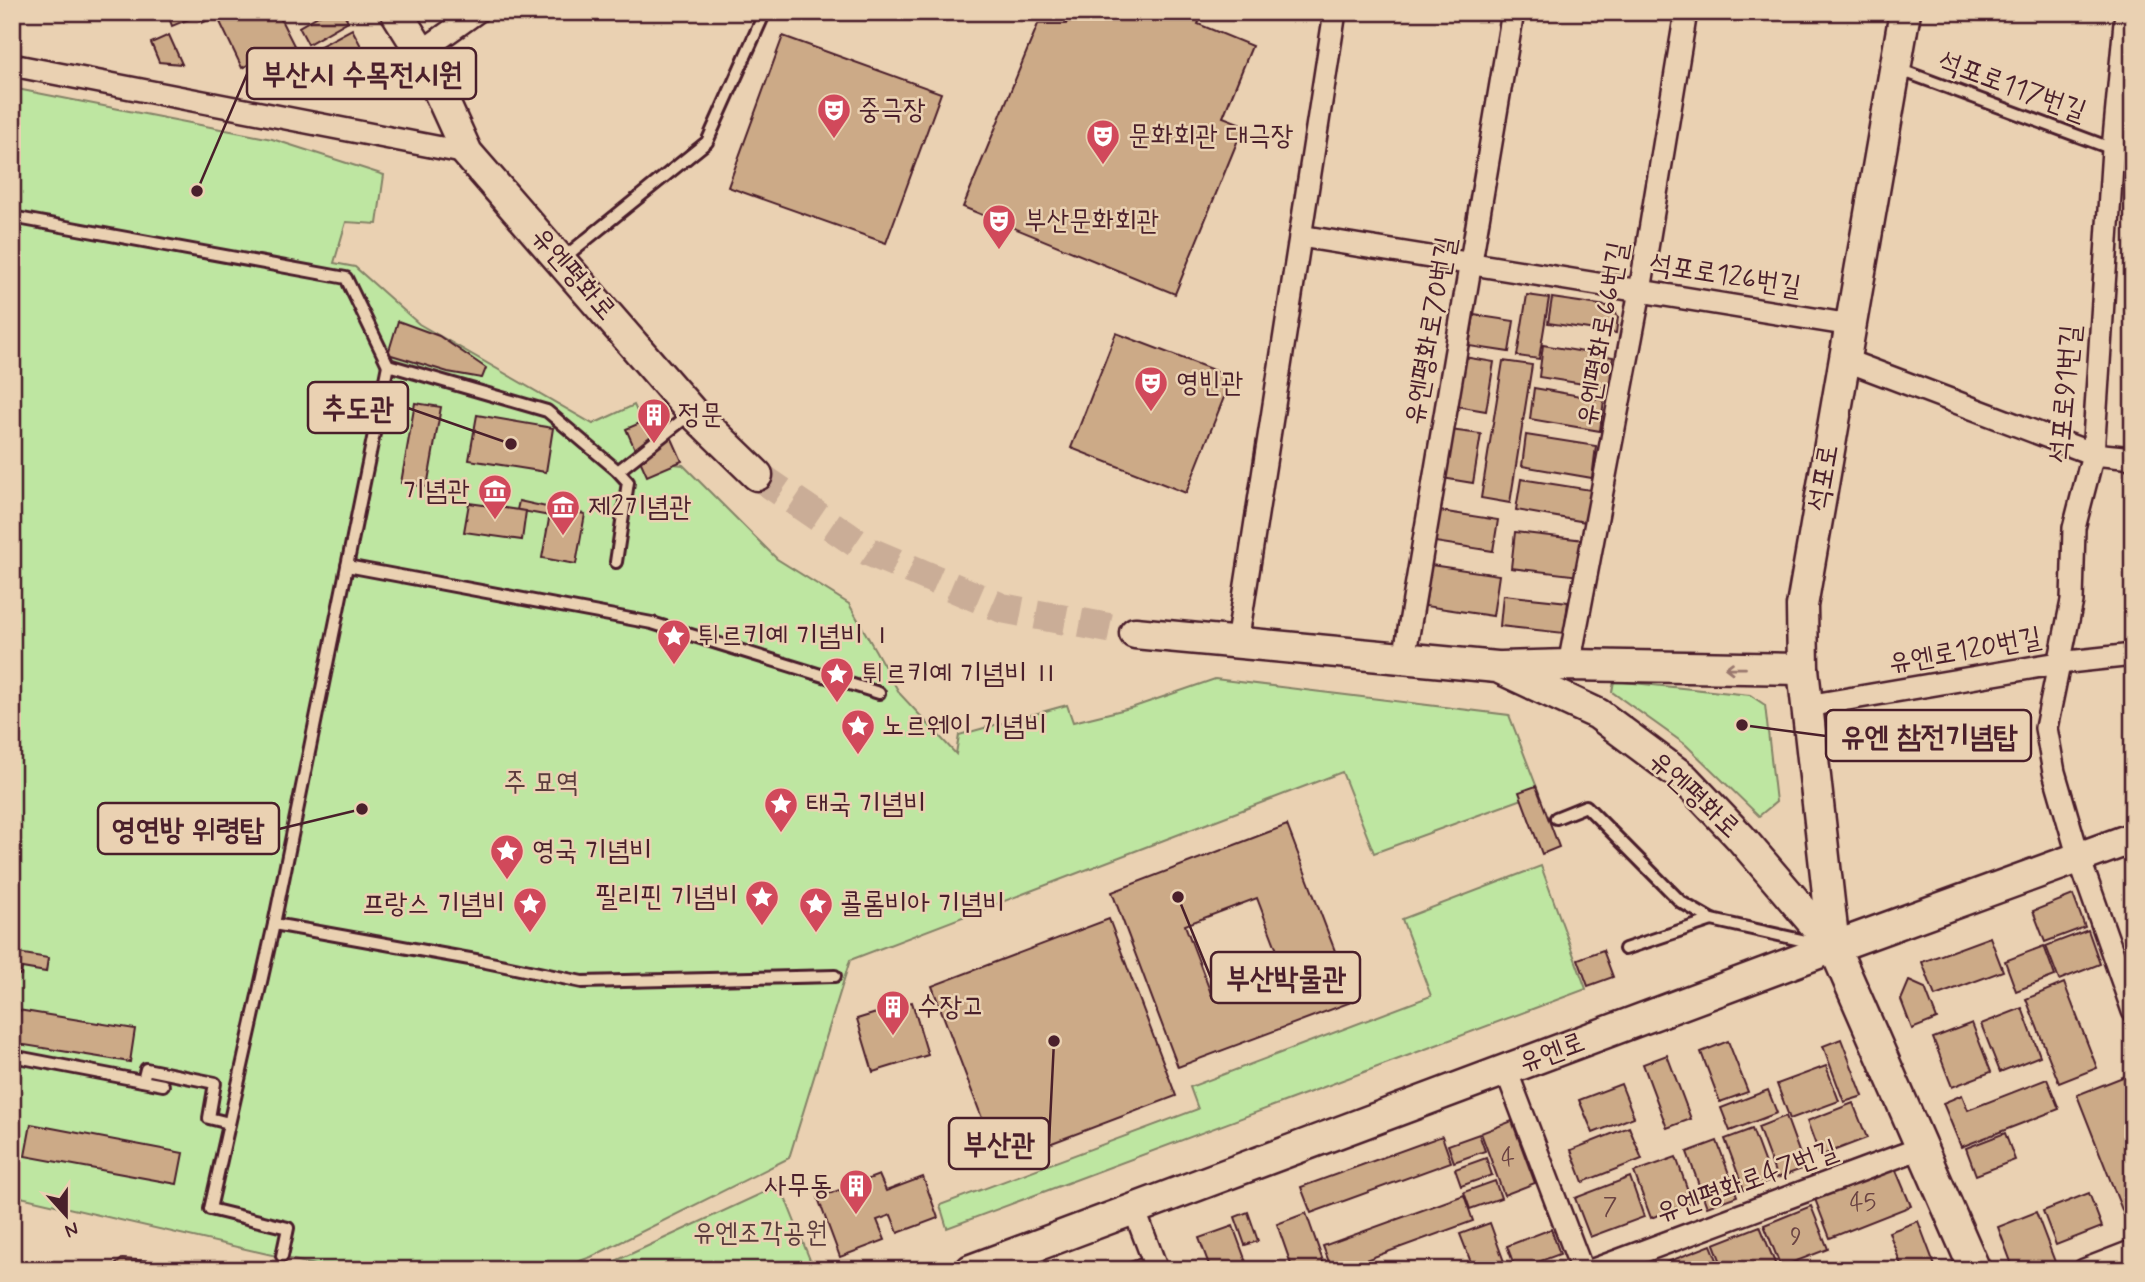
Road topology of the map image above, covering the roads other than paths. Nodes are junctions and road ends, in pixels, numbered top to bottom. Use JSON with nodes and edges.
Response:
{"nodes":[{"id":1,"x":397,"y":12,"type":"edge"},
{"id":2,"x":477,"y":12,"type":"edge"},
{"id":3,"x":765,"y":12,"type":"edge"},
{"id":4,"x":1335,"y":12,"type":"edge"},
{"id":5,"x":1513,"y":12,"type":"edge"},
{"id":6,"x":1686,"y":12,"type":"edge"},
{"id":7,"x":1905,"y":12,"type":"edge"},
{"id":8,"x":2126,"y":12,"type":"edge"},
{"id":9,"x":421,"y":52,"type":"junction"},
{"id":10,"x":12,"y":65,"type":"edge"},
{"id":11,"x":1895,"y":68,"type":"junction"},
{"id":12,"x":2113,"y":149,"type":"junction"},
{"id":13,"x":467,"y":153,"type":"junction"},
{"id":14,"x":12,"y":217,"type":"edge"},
{"id":15,"x":1300,"y":236,"type":"junction"},
{"id":16,"x":561,"y":260,"type":"junction"},
{"id":17,"x":1471,"y":264,"type":"junction"},
{"id":18,"x":1640,"y":291,"type":"junction"},
{"id":19,"x":1851,"y":325,"type":"junction"},
{"id":20,"x":1844,"y":360,"type":"junction"},
{"id":21,"x":388,"y":365,"type":"junction"},
{"id":22,"x":692,"y":412,"type":"junction"},
{"id":23,"x":2093,"y":454,"type":"junction"},
{"id":24,"x":2133,"y":458,"type":"edge"},
{"id":25,"x":618,"y":471,"type":"junction"},
{"id":26,"x":757,"y":475,"type":"tunnel mouth"},
{"id":27,"x":616,"y":562,"type":"dead end"},
{"id":28,"x":347,"y":566,"type":"junction"},
{"id":29,"x":1135,"y":634,"type":"tunnel mouth"},
{"id":30,"x":1237,"y":643,"type":"junction"},
{"id":31,"x":2133,"y":655,"type":"edge"},
{"id":32,"x":1404,"y":659,"type":"junction"},
{"id":33,"x":2059,"y":663,"type":"junction"},
{"id":34,"x":1569,"y":665,"type":"junction"},
{"id":35,"x":1497,"y":667,"type":"junction"},
{"id":36,"x":1803,"y":669,"type":"junction"},
{"id":37,"x":879,"y":693,"type":"dead end"},
{"id":38,"x":1807,"y":706,"type":"junction"},
{"id":39,"x":1556,"y":818,"type":"dead end"},
{"id":40,"x":2133,"y":838,"type":"edge"},
{"id":41,"x":2079,"y":858,"type":"junction"},
{"id":42,"x":1712,"y":920,"type":"junction"},
{"id":43,"x":274,"y":924,"type":"junction"},
{"id":44,"x":1834,"y":947,"type":"junction"},
{"id":45,"x":1625,"y":949,"type":"dead end"},
{"id":46,"x":835,"y":976,"type":"dead end"},
{"id":47,"x":2133,"y":1011,"type":"edge"},
{"id":48,"x":12,"y":1056,"type":"edge"},
{"id":49,"x":1506,"y":1070,"type":"junction"},
{"id":50,"x":144,"y":1081,"type":"junction"},
{"id":51,"x":163,"y":1085,"type":"dead end"},
{"id":52,"x":229,"y":1123,"type":"junction"},
{"id":53,"x":1921,"y":1147,"type":"junction"},
{"id":54,"x":1134,"y":1209,"type":"junction"},
{"id":55,"x":2133,"y":1251,"type":"edge"},
{"id":56,"x":282,"y":1256,"type":"dead end"},
{"id":57,"x":971,"y":1270,"type":"edge"},
{"id":58,"x":1157,"y":1270,"type":"edge"},
{"id":59,"x":1582,"y":1270,"type":"edge"},
{"id":60,"x":1593,"y":1270,"type":"edge"},
{"id":61,"x":1975,"y":1270,"type":"edge"},
{"id":62,"x":2084,"y":1270,"type":"edge"}],
"edges":[{"from":1,"to":9,"type":"main road","name":"유엔평화로"},
{"from":2,"to":9,"type":"street"},
{"from":3,"to":16,"type":"lane"},
{"from":4,"to":15,"type":"street"},
{"from":5,"to":17,"type":"street","name":"유엔평화로70번길"},
{"from":6,"to":18,"type":"street","name":"유엔평화로66번길"},
{"from":7,"to":11,"type":"main road","name":"석포로"},
{"from":8,"to":12,"type":"street","name":"석포로91번길"},
{"from":9,"to":13,"type":"main road","name":"유엔평화로"},
{"from":10,"to":13,"type":"street"},
{"from":11,"to":12,"type":"lane","name":"석포로117번길"},
{"from":11,"to":19,"type":"main road","name":"석포로"},
{"from":12,"to":23,"type":"street","name":"석포로91번길"},
{"from":13,"to":16,"type":"main road","name":"유엔평화로"},
{"from":14,"to":21,"type":"lane"},
{"from":15,"to":17,"type":"street","name":"석포로126번길"},
{"from":15,"to":30,"type":"street"},
{"from":16,"to":22,"type":"main road","name":"유엔평화로"},
{"from":17,"to":18,"type":"street","name":"석포로126번길"},
{"from":17,"to":32,"type":"street","name":"유엔평화로70번길"},
{"from":18,"to":19,"type":"street","name":"석포로126번길"},
{"from":18,"to":34,"type":"street","name":"유엔평화로66번길"},
{"from":19,"to":20,"type":"main road","name":"석포로"},
{"from":20,"to":23,"type":"street"},
{"from":20,"to":36,"type":"main road","name":"석포로"},
{"from":21,"to":25,"type":"lane"},
{"from":21,"to":28,"type":"lane"},
{"from":22,"to":25,"type":"lane"},
{"from":22,"to":26,"type":"main road","name":"유엔평화로"},
{"from":23,"to":24,"type":"street"},
{"from":23,"to":33,"type":"street","name":"석포로91번길"},
{"from":25,"to":27,"type":"lane"},
{"from":28,"to":37,"type":"lane"},
{"from":28,"to":43,"type":"lane"},
{"from":29,"to":30,"type":"main road","name":"유엔평화로"},
{"from":30,"to":32,"type":"main road","name":"유엔평화로"},
{"from":31,"to":33,"type":"street","name":"유엔로120번길"},
{"from":32,"to":35,"type":"main road","name":"유엔평화로"},
{"from":33,"to":38,"type":"street","name":"유엔로120번길"},
{"from":33,"to":41,"type":"street","name":"석포로91번길"},
{"from":34,"to":35,"type":"main road"},
{"from":36,"to":34,"type":"main road","one_way":true},
{"from":35,"to":44,"type":"main road","name":"유엔평화로"},
{"from":36,"to":38,"type":"main road","name":"석포로"},
{"from":38,"to":44,"type":"main road","name":"석포로"},
{"from":39,"to":42,"type":"lane"},
{"from":40,"to":41,"type":"main road","name":"유엔로"},
{"from":41,"to":44,"type":"main road","name":"유엔로"},
{"from":41,"to":47,"type":"street","name":"석포로91번길"},
{"from":42,"to":44,"type":"lane"},
{"from":42,"to":45,"type":"lane"},
{"from":43,"to":46,"type":"lane"},
{"from":43,"to":52,"type":"lane"},
{"from":44,"to":49,"type":"main road","name":"유엔로"},
{"from":44,"to":53,"type":"main road","name":"유엔평화로"},
{"from":48,"to":50,"type":"lane"},
{"from":49,"to":54,"type":"main road","name":"유엔로"},
{"from":49,"to":59,"type":"street"},
{"from":50,"to":51,"type":"lane"},
{"from":50,"to":52,"type":"lane"},
{"from":52,"to":56,"type":"lane"},
{"from":53,"to":60,"type":"street","name":"유엔평화로47번길"},
{"from":53,"to":61,"type":"main road","name":"유엔평화로"},
{"from":54,"to":57,"type":"main road","name":"유엔로"},
{"from":54,"to":58,"type":"street"},
{"from":55,"to":62,"type":"street"}]}
